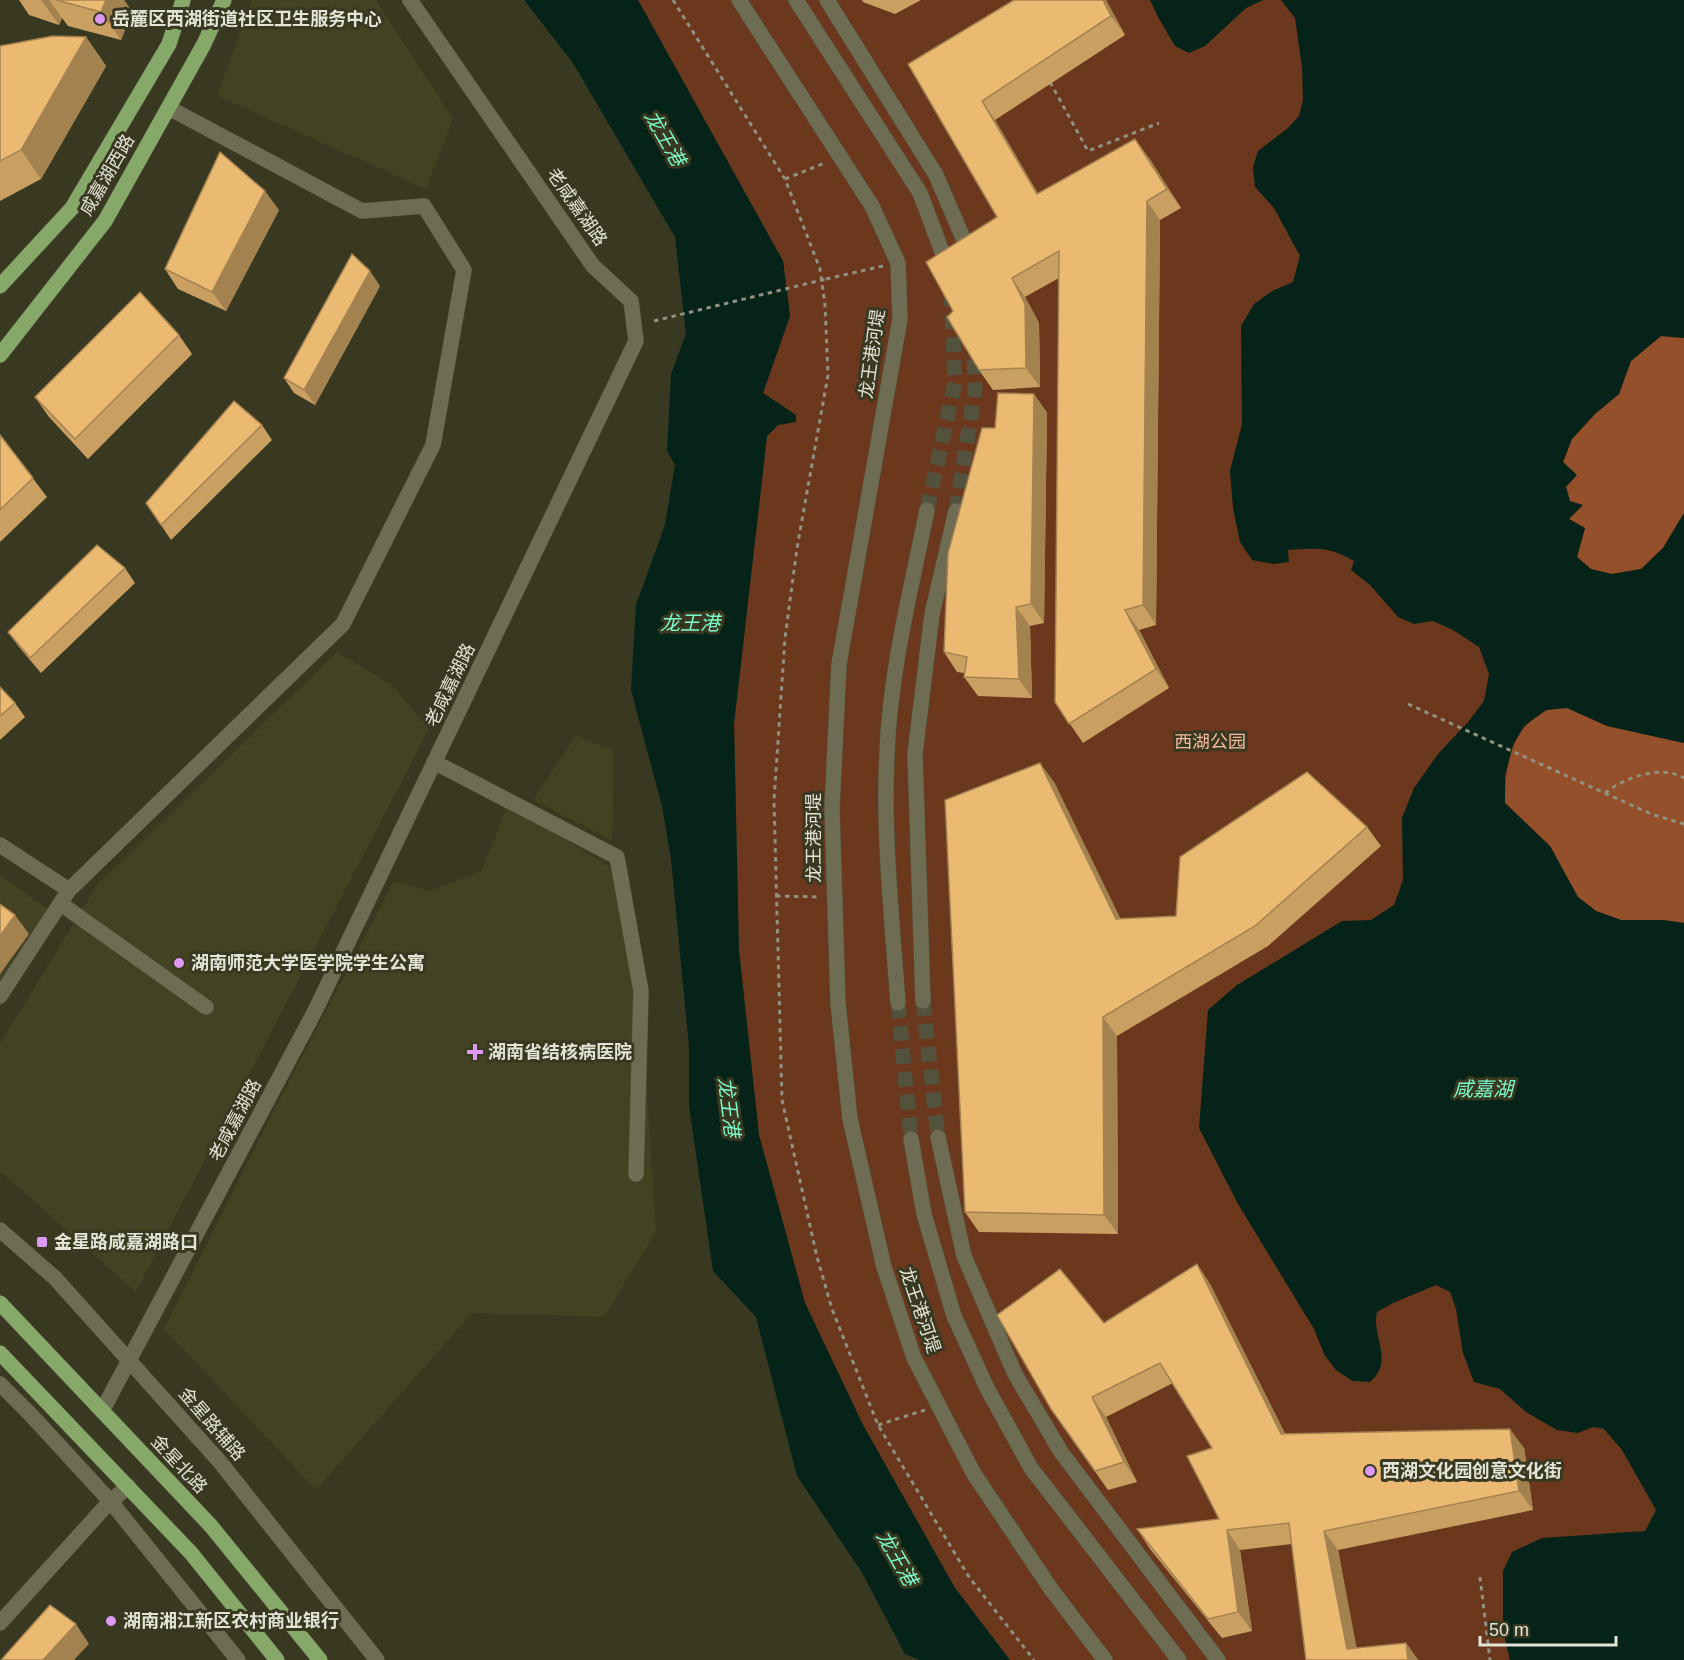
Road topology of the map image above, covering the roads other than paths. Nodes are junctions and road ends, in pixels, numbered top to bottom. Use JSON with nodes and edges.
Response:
{"nodes":[{"id":1,"x":183,"y":0,"type":"edge"},
{"id":2,"x":224,"y":0,"type":"edge"},
{"id":3,"x":410,"y":0,"type":"edge"},
{"id":4,"x":739,"y":0,"type":"edge"},
{"id":5,"x":796,"y":0,"type":"edge"},
{"id":6,"x":827,"y":0,"type":"edge"},
{"id":7,"x":169,"y":108,"type":"junction"},
{"id":8,"x":972,"y":260,"type":"edge"},
{"id":9,"x":950,"y":274,"type":"tunnel mouth"},
{"id":10,"x":0,"y":286,"type":"edge"},
{"id":11,"x":0,"y":355,"type":"edge"},
{"id":12,"x":927,"y":510,"type":"tunnel mouth"},
{"id":13,"x":956,"y":511,"type":"tunnel mouth"},
{"id":14,"x":434,"y":762,"type":"junction"},
{"id":15,"x":0,"y":845,"type":"edge"},
{"id":16,"x":65,"y":897,"type":"junction"},
{"id":17,"x":0,"y":996,"type":"edge"},
{"id":18,"x":922,"y":1001,"type":"tunnel mouth"},
{"id":19,"x":898,"y":1003,"type":"tunnel mouth"},
{"id":20,"x":206,"y":1007,"type":"dead end"},
{"id":21,"x":938,"y":1137,"type":"tunnel mouth"},
{"id":22,"x":911,"y":1139,"type":"tunnel mouth"},
{"id":23,"x":636,"y":1174,"type":"dead end"},
{"id":24,"x":0,"y":1230,"type":"edge"},
{"id":25,"x":0,"y":1303,"type":"edge"},
{"id":26,"x":0,"y":1353,"type":"edge"},
{"id":27,"x":0,"y":1384,"type":"edge"},
{"id":28,"x":102,"y":1411,"type":"junction"},
{"id":29,"x":128,"y":1486,"type":"junction"},
{"id":30,"x":111,"y":1502,"type":"junction"},
{"id":31,"x":0,"y":1623,"type":"edge"},
{"id":32,"x":238,"y":1660,"type":"edge"},
{"id":33,"x":277,"y":1660,"type":"edge"},
{"id":34,"x":320,"y":1660,"type":"edge"},
{"id":35,"x":377,"y":1660,"type":"edge"},
{"id":36,"x":1105,"y":1660,"type":"edge"},
{"id":37,"x":1179,"y":1660,"type":"edge"},
{"id":38,"x":1218,"y":1660,"type":"edge"}],
"edges":[{"from":1,"to":10,"type":"main road","name":"咸嘉湖西路"},
{"from":2,"to":7,"type":"main road","name":"咸嘉湖西路"},
{"from":3,"to":14,"type":"street","name":"老咸嘉湖路"},
{"from":4,"to":36,"type":"street","name":"龙王港河堤"},
{"from":5,"to":9,"type":"street"},
{"from":6,"to":8,"type":"street"},
{"from":7,"to":11,"type":"main road","name":"咸嘉湖西路"},
{"from":7,"to":16,"type":"street"},
{"from":12,"to":19,"type":"street"},
{"from":13,"to":18,"type":"street"},
{"from":14,"to":23,"type":"street"},
{"from":14,"to":28,"type":"street","name":"老咸嘉湖路"},
{"from":15,"to":16,"type":"street"},
{"from":16,"to":17,"type":"street"},
{"from":16,"to":20,"type":"street"},
{"from":21,"to":38,"type":"street"},
{"from":22,"to":37,"type":"street"},
{"from":24,"to":35,"type":"street","name":"金星路辅路"},
{"from":25,"to":28,"type":"main road","name":"金星北路"},
{"from":26,"to":29,"type":"main road"},
{"from":27,"to":30,"type":"street"},
{"from":28,"to":34,"type":"main road","name":"金星北路"},
{"from":29,"to":30,"type":"street"},
{"from":29,"to":33,"type":"main road"},
{"from":30,"to":31,"type":"street"},
{"from":30,"to":32,"type":"street"}]}
